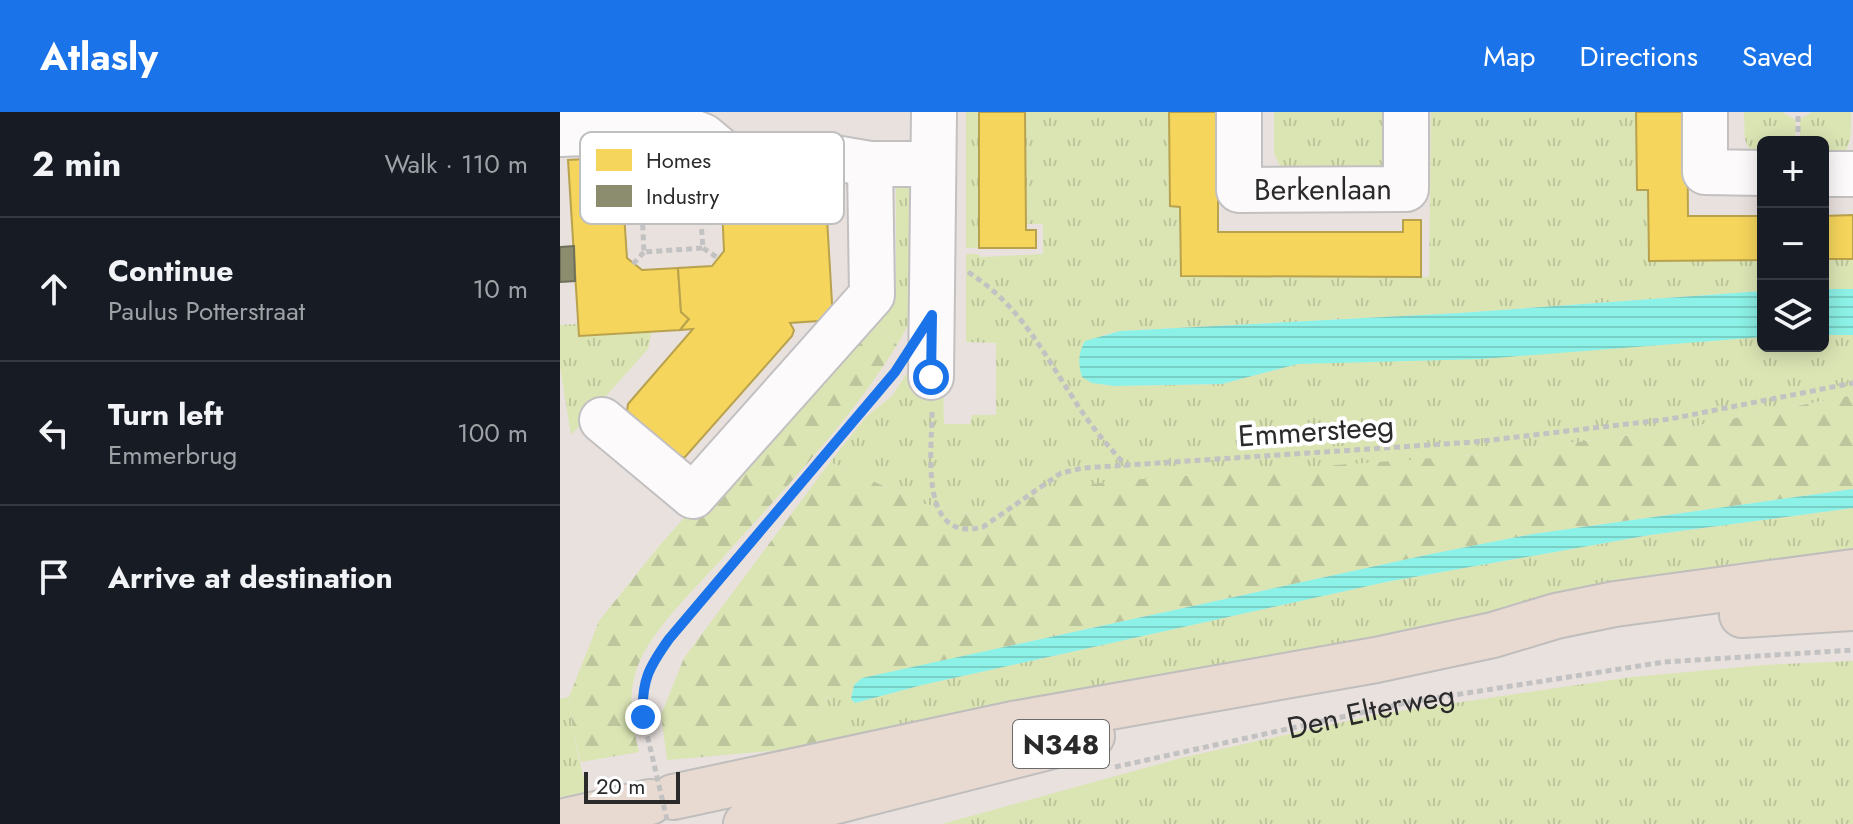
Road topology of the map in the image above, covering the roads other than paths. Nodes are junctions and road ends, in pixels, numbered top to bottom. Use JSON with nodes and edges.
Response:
{"nodes":[{"id":1,"x":934,"y":112,"type":"edge"},
{"id":2,"x":1239,"y":112,"type":"edge"},
{"id":3,"x":1406,"y":112,"type":"edge"},
{"id":4,"x":1705,"y":112,"type":"edge"},
{"id":5,"x":610,"y":132,"type":"edge"},
{"id":6,"x":693,"y":132,"type":"edge"},
{"id":7,"x":580,"y":133,"type":"edge"},
{"id":8,"x":560,"y":134,"type":"edge"},
{"id":9,"x":844,"y":160,"type":"edge"},
{"id":10,"x":870,"y":164,"type":"junction"},
{"id":11,"x":933,"y":164,"type":"junction"},
{"id":12,"x":1757,"y":173,"type":"edge"},
{"id":13,"x":1829,"y":174,"type":"edge"},
{"id":14,"x":1853,"y":174,"type":"edge"},
{"id":15,"x":913,"y":375,"type":"road end"},
{"id":16,"x":602,"y":420,"type":"dead end"},
{"id":17,"x":1853,"y":572,"type":"edge"},
{"id":18,"x":1853,"y":608,"type":"edge"},
{"id":19,"x":1493,"y":635,"type":"junction"},
{"id":20,"x":1376,"y":660,"type":"junction"},
{"id":21,"x":664,"y":808,"type":"edge"},
{"id":22,"x":560,"y":822,"type":"edge"},
{"id":23,"x":746,"y":824,"type":"edge"}],
"edges":[{"from":1,"to":11,"type":"street"},
{"from":2,"to":3,"type":"street","name":"Berkenlaan"},
{"from":4,"to":12,"type":"street"},
{"from":5,"to":6,"type":"street"},
{"from":7,"to":8,"type":"street"},
{"from":9,"to":10,"type":"street"},
{"from":10,"to":11,"type":"street"},
{"from":10,"to":16,"type":"street"},
{"from":11,"to":15,"type":"street"},
{"from":13,"to":14,"type":"street"},
{"from":17,"to":19,"type":"main road","name":"Den Elterweg","number":"N348"},
{"from":18,"to":19,"type":"main road","name":"Den Elterweg","number":"N348"},
{"from":19,"to":20,"type":"main road","name":"Den Elterweg","number":"N348"},
{"from":20,"to":21,"type":"main road","name":"Den Elterweg","number":"N348"},
{"from":20,"to":23,"type":"main road","name":"Den Elterweg","number":"N348"},
{"from":21,"to":22,"type":"main road","name":"Den Elterweg","number":"N348"}]}
